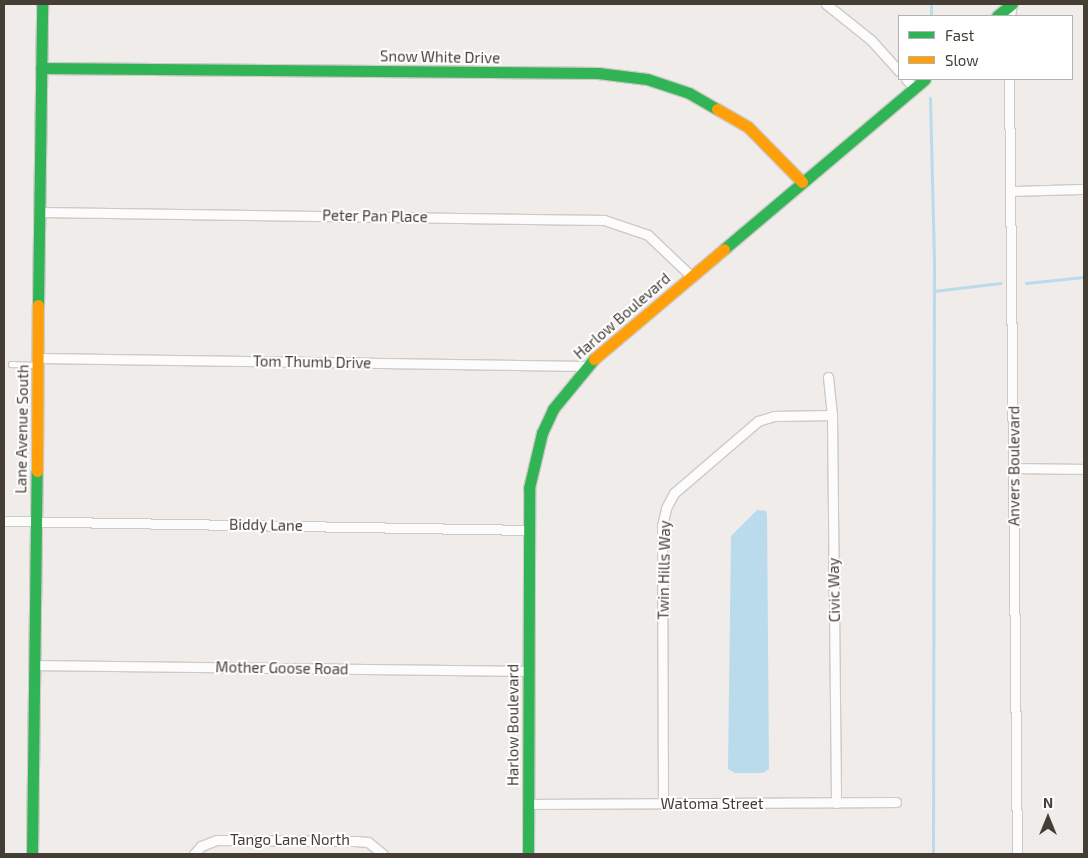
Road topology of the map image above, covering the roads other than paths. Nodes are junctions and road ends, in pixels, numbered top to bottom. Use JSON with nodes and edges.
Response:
{"nodes":[{"id":1,"x":42,"y":4,"type":"edge"},
{"id":2,"x":826,"y":4,"type":"edge"},
{"id":3,"x":1012,"y":4,"type":"edge"},
{"id":4,"x":999,"y":15,"type":"edge"},
{"id":5,"x":42,"y":68,"type":"junction"},
{"id":6,"x":898,"y":70,"type":"edge"},
{"id":7,"x":907,"y":80,"type":"edge"},
{"id":8,"x":924,"y":80,"type":"edge"},
{"id":9,"x":1009,"y":80,"type":"edge"},
{"id":10,"x":914,"y":88,"type":"junction"},
{"id":11,"x":802,"y":182,"type":"junction"},
{"id":12,"x":1084,"y":189,"type":"edge"},
{"id":13,"x":1012,"y":191,"type":"junction"},
{"id":14,"x":40,"y":212,"type":"junction"},
{"id":15,"x":691,"y":276,"type":"junction"},
{"id":16,"x":38,"y":362,"type":"junction"},
{"id":17,"x":11,"y":364,"type":"dead end"},
{"id":18,"x":586,"y":366,"type":"junction"},
{"id":19,"x":828,"y":377,"type":"dead end"},
{"id":20,"x":832,"y":415,"type":"junction"},
{"id":21,"x":1014,"y":468,"type":"junction"},
{"id":22,"x":1084,"y":469,"type":"edge"},
{"id":23,"x":4,"y":521,"type":"edge"},
{"id":24,"x":36,"y":521,"type":"junction"},
{"id":25,"x":528,"y":530,"type":"junction"},
{"id":26,"x":35,"y":665,"type":"junction"},
{"id":27,"x":529,"y":671,"type":"junction"},
{"id":28,"x":896,"y":802,"type":"dead end"},
{"id":29,"x":836,"y":803,"type":"junction"},
{"id":30,"x":528,"y":804,"type":"junction"},
{"id":31,"x":663,"y":804,"type":"junction"},
{"id":32,"x":381,"y":851,"type":"edge"},
{"id":33,"x":32,"y":854,"type":"edge"},
{"id":34,"x":194,"y":854,"type":"edge"},
{"id":35,"x":528,"y":854,"type":"edge"},
{"id":36,"x":1017,"y":854,"type":"edge"}],
"edges":[{"from":1,"to":5,"type":"street","name":"Lane Avenue South"},
{"from":2,"to":6,"type":"street"},
{"from":3,"to":4,"type":"street"},
{"from":5,"to":11,"type":"street","name":"Snow White Drive"},
{"from":5,"to":14,"type":"street","name":"Lane Avenue South"},
{"from":7,"to":10,"type":"street"},
{"from":8,"to":10,"type":"street","name":"Harlow Boulevard"},
{"from":9,"to":13,"type":"street","name":"Anvers Boulevard"},
{"from":10,"to":11,"type":"street","name":"Harlow Boulevard"},
{"from":11,"to":15,"type":"street","name":"Harlow Boulevard"},
{"from":12,"to":13,"type":"street"},
{"from":13,"to":21,"type":"street","name":"Anvers Boulevard"},
{"from":14,"to":15,"type":"street","name":"Peter Pan Place"},
{"from":14,"to":16,"type":"street","name":"Lane Avenue South"},
{"from":15,"to":18,"type":"street","name":"Harlow Boulevard"},
{"from":16,"to":17,"type":"lane"},
{"from":16,"to":18,"type":"street","name":"Tom Thumb Drive"},
{"from":16,"to":24,"type":"street","name":"Lane Avenue South"},
{"from":18,"to":25,"type":"street","name":"Harlow Boulevard"},
{"from":19,"to":20,"type":"street","name":"Civic Way"},
{"from":20,"to":29,"type":"street","name":"Civic Way"},
{"from":20,"to":31,"type":"street","name":"Twin Hills Way"},
{"from":21,"to":22,"type":"street"},
{"from":21,"to":36,"type":"street","name":"Anvers Boulevard"},
{"from":23,"to":24,"type":"street","name":"Biddy Lane"},
{"from":24,"to":25,"type":"street","name":"Biddy Lane"},
{"from":24,"to":26,"type":"street","name":"Lane Avenue South"},
{"from":25,"to":27,"type":"street","name":"Harlow Boulevard"},
{"from":26,"to":27,"type":"street","name":"Mother Goose Road"},
{"from":26,"to":33,"type":"street","name":"Lane Avenue South"},
{"from":27,"to":30,"type":"street","name":"Harlow Boulevard"},
{"from":28,"to":29,"type":"street","name":"Watoma Street"},
{"from":29,"to":31,"type":"street","name":"Watoma Street"},
{"from":30,"to":31,"type":"street","name":"Watoma Street"},
{"from":30,"to":35,"type":"street","name":"Harlow Boulevard"},
{"from":32,"to":34,"type":"street","name":"Tango Lane North"}]}
